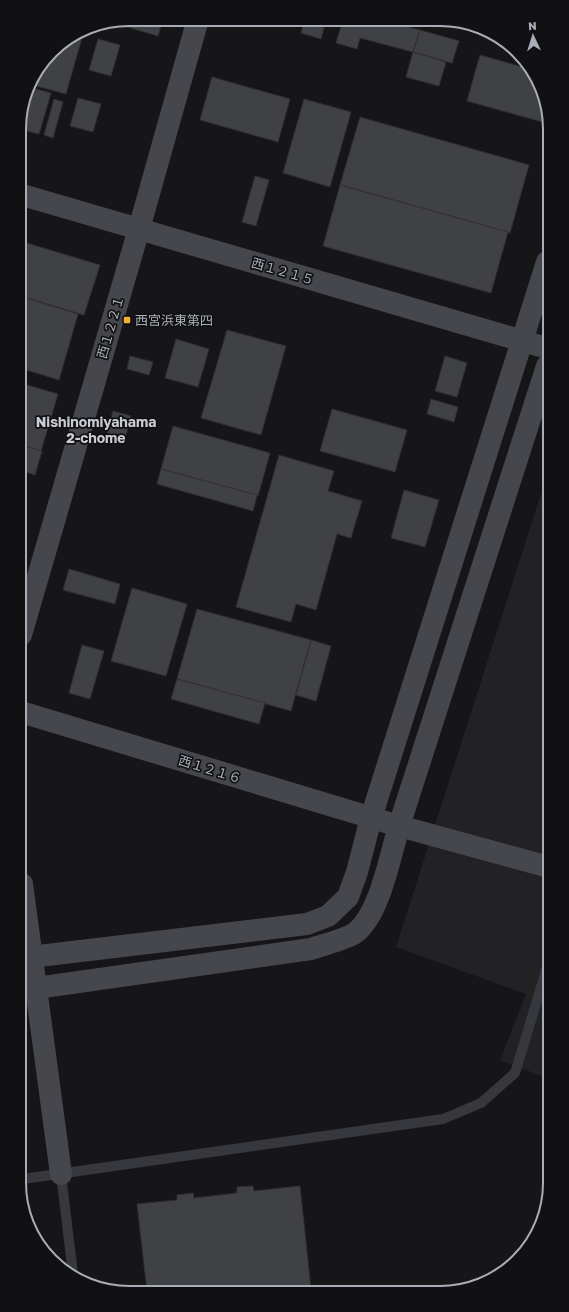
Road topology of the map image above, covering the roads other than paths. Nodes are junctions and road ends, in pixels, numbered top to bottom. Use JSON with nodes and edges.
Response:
{"nodes":[{"id":1,"x":196,"y":26,"type":"edge"},
{"id":2,"x":26,"y":196,"type":"edge"},
{"id":3,"x":139,"y":229,"type":"junction"},
{"id":4,"x":543,"y":274,"type":"edge"},
{"id":5,"x":521,"y":341,"type":"junction"},
{"id":6,"x":543,"y":347,"type":"edge"},
{"id":7,"x":543,"y":378,"type":"edge"},
{"id":8,"x":26,"y":618,"type":"edge"},
{"id":9,"x":26,"y":714,"type":"edge"},
{"id":10,"x":371,"y":818,"type":"junction"},
{"id":11,"x":399,"y":826,"type":"junction"},
{"id":12,"x":543,"y":865,"type":"edge"},
{"id":13,"x":26,"y":943,"type":"edge"},
{"id":14,"x":27,"y":958,"type":"edge"},
{"id":15,"x":543,"y":981,"type":"edge"},
{"id":16,"x":29,"y":989,"type":"edge"},
{"id":17,"x":61,"y":1174,"type":"junction"},
{"id":18,"x":26,"y":1179,"type":"edge"},
{"id":19,"x":72,"y":1269,"type":"edge"}],
"edges":[{"from":1,"to":3,"type":"street","name":"西１２２１"},
{"from":2,"to":3,"type":"street","name":"西１２１５"},
{"from":3,"to":5,"type":"street","name":"西１２１５"},
{"from":3,"to":8,"type":"street","name":"西１２２１"},
{"from":4,"to":5,"type":"street"},
{"from":5,"to":6,"type":"street","name":"西１２１５"},
{"from":5,"to":10,"type":"street"},
{"from":7,"to":11,"type":"street"},
{"from":9,"to":10,"type":"street","name":"西１２１６"},
{"from":10,"to":11,"type":"street","name":"西１２１６"},
{"from":10,"to":14,"type":"street"},
{"from":11,"to":12,"type":"street","name":"西１２１６"},
{"from":11,"to":16,"type":"street"},
{"from":13,"to":14,"type":"street"},
{"from":14,"to":16,"type":"street"},
{"from":15,"to":17,"type":"lane"},
{"from":16,"to":17,"type":"street"},
{"from":17,"to":18,"type":"lane"},
{"from":17,"to":19,"type":"lane"}]}
